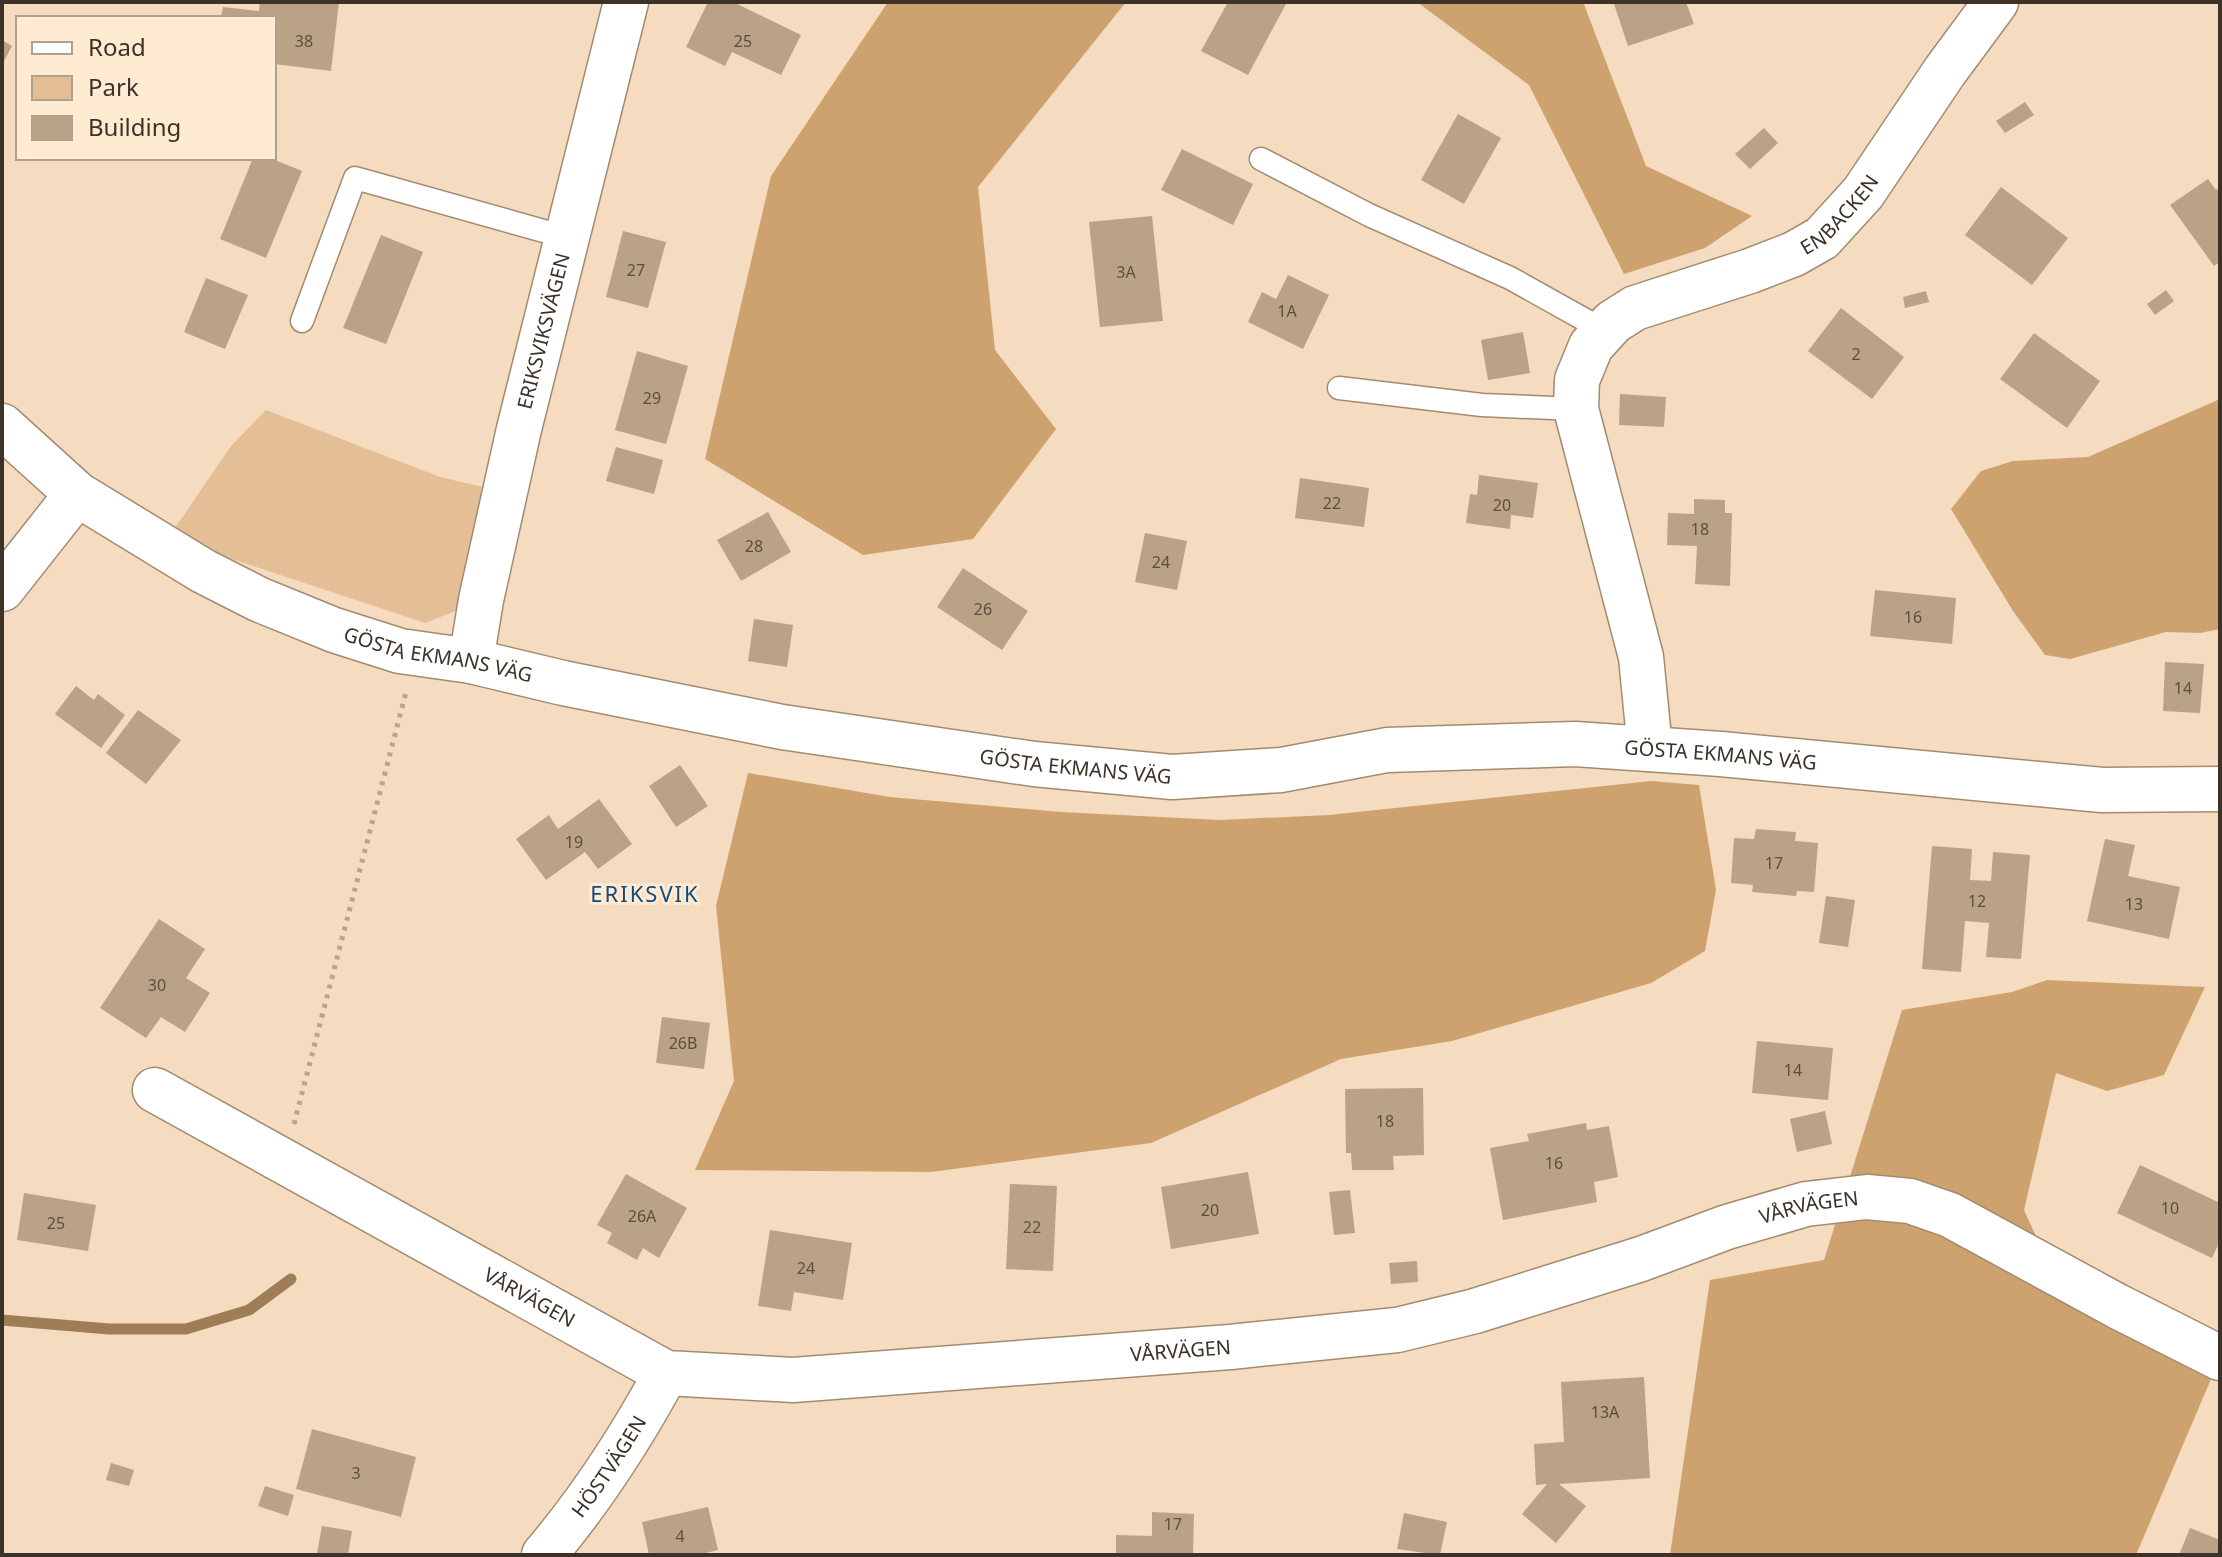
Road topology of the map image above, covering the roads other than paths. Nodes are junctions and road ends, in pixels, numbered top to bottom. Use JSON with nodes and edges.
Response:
{"nodes":[{"id":1,"x":626,"y":2,"type":"edge"},
{"id":2,"x":1996,"y":2,"type":"edge"},
{"id":3,"x":1261,"y":159,"type":"dead end"},
{"id":4,"x":565,"y":237,"type":"junction"},
{"id":5,"x":302,"y":321,"type":"dead end"},
{"id":6,"x":1605,"y":331,"type":"junction"},
{"id":7,"x":1339,"y":388,"type":"dead end"},
{"id":8,"x":1576,"y":409,"type":"junction"},
{"id":9,"x":2,"y":426,"type":"edge"},
{"id":10,"x":77,"y":494,"type":"junction"},
{"id":11,"x":2,"y":589,"type":"edge"},
{"id":12,"x":471,"y":661,"type":"junction"},
{"id":13,"x":1650,"y":749,"type":"junction"},
{"id":14,"x":2220,"y":789,"type":"edge"},
{"id":15,"x":155,"y":1090,"type":"dead end"},
{"id":16,"x":2220,"y":1358,"type":"edge"},
{"id":17,"x":666,"y":1373,"type":"junction"},
{"id":18,"x":544,"y":1555,"type":"edge"}],
"edges":[{"from":1,"to":4,"type":"street","name":"ERIKSVIKSVÄGEN"},
{"from":2,"to":6,"type":"street","name":"ENBACKEN"},
{"from":3,"to":6,"type":"lane"},
{"from":4,"to":5,"type":"lane"},
{"from":4,"to":12,"type":"street","name":"ERIKSVIKSVÄGEN"},
{"from":6,"to":8,"type":"street","name":"ENBACKEN"},
{"from":7,"to":8,"type":"lane"},
{"from":8,"to":13,"type":"street","name":"ENBACKEN"},
{"from":9,"to":10,"type":"street","name":"GÖSTA EKMANS VÄG"},
{"from":10,"to":11,"type":"street"},
{"from":10,"to":12,"type":"street","name":"GÖSTA EKMANS VÄG"},
{"from":12,"to":13,"type":"street","name":"GÖSTA EKMANS VÄG"},
{"from":13,"to":14,"type":"street","name":"GÖSTA EKMANS VÄG"},
{"from":15,"to":17,"type":"street","name":"VÅRVÄGEN"},
{"from":16,"to":17,"type":"street","name":"VÅRVÄGEN"},
{"from":17,"to":18,"type":"street","name":"HÖSTVÄGEN"}]}
